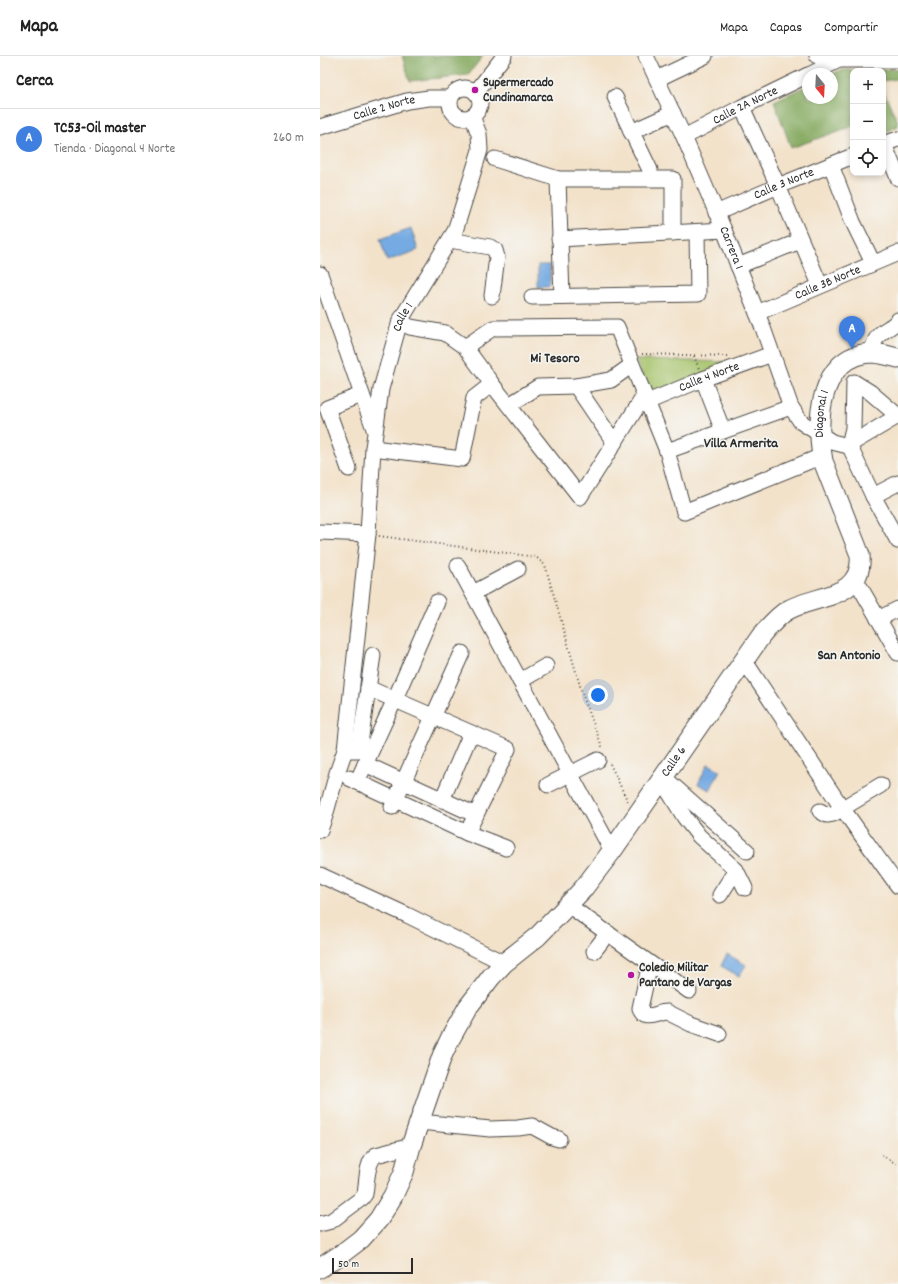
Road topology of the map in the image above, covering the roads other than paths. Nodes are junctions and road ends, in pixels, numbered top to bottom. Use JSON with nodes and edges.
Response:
{"nodes":[{"id":1,"x":504,"y":56,"type":"edge"},
{"id":2,"x":646,"y":56,"type":"edge"},
{"id":3,"x":705,"y":56,"type":"edge"},
{"id":4,"x":817,"y":56,"type":"edge"},
{"id":5,"x":840,"y":60,"type":"junction"},
{"id":6,"x":898,"y":60,"type":"edge"},
{"id":7,"x":823,"y":68,"type":"edge"},
{"id":8,"x":802,"y":78,"type":"edge"},
{"id":9,"x":657,"y":79,"type":"junction"},
{"id":10,"x":476,"y":92,"type":"junction"},
{"id":11,"x":615,"y":97,"type":"dead end"},
{"id":12,"x":450,"y":98,"type":"junction"},
{"id":13,"x":742,"y":107,"type":"junction"},
{"id":14,"x":673,"y":113,"type":"junction"},
{"id":15,"x":472,"y":116,"type":"junction"},
{"id":16,"x":320,"y":127,"type":"edge"},
{"id":17,"x":632,"y":132,"type":"junction"},
{"id":18,"x":684,"y":137,"type":"junction"},
{"id":19,"x":888,"y":142,"type":"edge"},
{"id":20,"x":850,"y":157,"type":"edge"},
{"id":21,"x":495,"y":159,"type":"dead end"},
{"id":22,"x":831,"y":165,"type":"junction"},
{"id":23,"x":650,"y":170,"type":"dead end"},
{"id":24,"x":898,"y":178,"type":"edge"},
{"id":25,"x":558,"y":179,"type":"junction"},
{"id":26,"x":778,"y":186,"type":"junction"},
{"id":27,"x":716,"y":213,"type":"junction"},
{"id":28,"x":724,"y":230,"type":"junction"},
{"id":29,"x":697,"y":232,"type":"junction"},
{"id":30,"x":673,"y":234,"type":"junction"},
{"id":31,"x":560,"y":239,"type":"junction"},
{"id":32,"x":450,"y":240,"type":"junction"},
{"id":33,"x":800,"y":241,"type":"junction"},
{"id":34,"x":898,"y":253,"type":"edge"},
{"id":35,"x":873,"y":263,"type":"junction"},
{"id":36,"x":738,"y":266,"type":"junction"},
{"id":37,"x":320,"y":274,"type":"edge"},
{"id":38,"x":820,"y":286,"type":"junction"},
{"id":39,"x":492,"y":296,"type":"dead end"},
{"id":40,"x":562,"y":296,"type":"junction"},
{"id":41,"x":532,"y":297,"type":"dead end"},
{"id":42,"x":757,"y":313,"type":"junction"},
{"id":43,"x":898,"y":320,"type":"edge"},
{"id":44,"x":400,"y":321,"type":"junction"},
{"id":45,"x":465,"y":347,"type":"junction"},
{"id":46,"x":871,"y":353,"type":"junction"},
{"id":47,"x":772,"y":354,"type":"junction"},
{"id":48,"x":898,"y":358,"type":"edge"},
{"id":49,"x":630,"y":359,"type":"junction"},
{"id":50,"x":703,"y":379,"type":"junction"},
{"id":51,"x":492,"y":384,"type":"junction"},
{"id":52,"x":576,"y":386,"type":"junction"},
{"id":53,"x":361,"y":395,"type":"junction"},
{"id":54,"x":645,"y":399,"type":"junction"},
{"id":55,"x":509,"y":405,"type":"junction"},
{"id":56,"x":791,"y":407,"type":"junction"},
{"id":57,"x":898,"y":416,"type":"edge"},
{"id":58,"x":723,"y":430,"type":"junction"},
{"id":59,"x":375,"y":432,"type":"junction"},
{"id":60,"x":820,"y":435,"type":"junction"},
{"id":61,"x":614,"y":442,"type":"junction"},
{"id":62,"x":849,"y":445,"type":"junction"},
{"id":63,"x":373,"y":448,"type":"junction"},
{"id":64,"x":667,"y":451,"type":"junction"},
{"id":65,"x":822,"y":459,"type":"junction"},
{"id":66,"x":349,"y":469,"type":"dead end"},
{"id":67,"x":898,"y":483,"type":"edge"},
{"id":68,"x":873,"y":496,"type":"junction"},
{"id":69,"x":320,"y":532,"type":"edge"},
{"id":70,"x":368,"y":534,"type":"junction"},
{"id":71,"x":898,"y":541,"type":"edge"},
{"id":72,"x":458,"y":566,"type":"dead end"},
{"id":73,"x":518,"y":569,"type":"dead end"},
{"id":74,"x":856,"y":580,"type":"junction"},
{"id":75,"x":472,"y":593,"type":"junction"},
{"id":76,"x":436,"y":602,"type":"dead end"},
{"id":77,"x":898,"y":609,"type":"edge"},
{"id":78,"x":878,"y":619,"type":"junction"},
{"id":79,"x":462,"y":653,"type":"dead end"},
{"id":80,"x":898,"y":653,"type":"edge"},
{"id":81,"x":373,"y":655,"type":"dead end"},
{"id":82,"x":744,"y":660,"type":"junction"},
{"id":83,"x":546,"y":666,"type":"dead end"},
{"id":84,"x":520,"y":681,"type":"junction"},
{"id":85,"x":368,"y":688,"type":"junction"},
{"id":86,"x":395,"y":699,"type":"junction"},
{"id":87,"x":433,"y":716,"type":"junction"},
{"id":88,"x":471,"y":733,"type":"junction"},
{"id":89,"x":345,"y":750,"type":"junction"},
{"id":90,"x":604,"y":759,"type":"road end"},
{"id":91,"x":366,"y":764,"type":"junction"},
{"id":92,"x":337,"y":772,"type":"junction"},
{"id":93,"x":570,"y":774,"type":"junction"},
{"id":94,"x":662,"y":778,"type":"junction"},
{"id":95,"x":357,"y":782,"type":"junction"},
{"id":96,"x":403,"y":782,"type":"junction"},
{"id":97,"x":548,"y":785,"type":"dead end"},
{"id":98,"x":881,"y":785,"type":"dead end"},
{"id":99,"x":440,"y":799,"type":"junction"},
{"id":100,"x":393,"y":804,"type":"junction"},
{"id":101,"x":842,"y":808,"type":"junction"},
{"id":102,"x":820,"y":811,"type":"dead end"},
{"id":103,"x":476,"y":815,"type":"junction"},
{"id":104,"x":430,"y":816,"type":"junction"},
{"id":105,"x":320,"y":830,"type":"edge"},
{"id":106,"x":467,"y":833,"type":"junction"},
{"id":107,"x":506,"y":848,"type":"dead end"},
{"id":108,"x":612,"y":851,"type":"junction"},
{"id":109,"x":747,"y":851,"type":"dead end"},
{"id":110,"x":736,"y":870,"type":"junction"},
{"id":111,"x":320,"y":875,"type":"edge"},
{"id":112,"x":898,"y":886,"type":"edge"},
{"id":113,"x":745,"y":888,"type":"dead end"},
{"id":114,"x":720,"y":895,"type":"dead end"},
{"id":115,"x":568,"y":905,"type":"junction"},
{"id":116,"x":608,"y":933,"type":"junction"},
{"id":117,"x":594,"y":950,"type":"dead end"},
{"id":118,"x":504,"y":964,"type":"junction"},
{"id":119,"x":650,"y":964,"type":"junction"},
{"id":120,"x":689,"y":991,"type":"dead end"},
{"id":121,"x":718,"y":1034,"type":"dead end"},
{"id":122,"x":420,"y":1122,"type":"junction"},
{"id":123,"x":559,"y":1139,"type":"dead end"},
{"id":124,"x":411,"y":1146,"type":"junction"},
{"id":125,"x":320,"y":1224,"type":"edge"},
{"id":126,"x":320,"y":1268,"type":"edge"}],
"edges":[{"from":1,"to":10,"type":"street"},
{"from":2,"to":9,"type":"street","name":"Carrera 1"},
{"from":3,"to":9,"type":"street"},
{"from":4,"to":5,"type":"street"},
{"from":5,"to":6,"type":"street"},
{"from":5,"to":7,"type":"street"},
{"from":8,"to":13,"type":"street","name":"Calle 2A Norte"},
{"from":9,"to":14,"type":"street","name":"Carrera 1"},
{"from":10,"to":12,"type":"street"},
{"from":10,"to":15,"type":"street"},
{"from":11,"to":17,"type":"street"},
{"from":12,"to":15,"type":"street"},
{"from":12,"to":16,"type":"street","name":"Calle 2 Norte"},
{"from":13,"to":18,"type":"street","name":"Calle 2A Norte"},
{"from":13,"to":26,"type":"street"},
{"from":14,"to":17,"type":"street"},
{"from":14,"to":18,"type":"street","name":"Carrera 1"},
{"from":15,"to":32,"type":"street","name":"Calle 1"},
{"from":17,"to":23,"type":"street"},
{"from":18,"to":27,"type":"street","name":"Carrera 1"},
{"from":19,"to":24,"type":"street"},
{"from":20,"to":22,"type":"street","name":"Calle 3 Norte"},
{"from":21,"to":25,"type":"street"},
{"from":22,"to":26,"type":"street","name":"Calle 3 Norte"},
{"from":22,"to":35,"type":"street"},
{"from":25,"to":30,"type":"street"},
{"from":25,"to":31,"type":"street"},
{"from":26,"to":27,"type":"street","name":"Calle 3 Norte"},
{"from":26,"to":33,"type":"street"},
{"from":27,"to":28,"type":"street","name":"Carrera 1"},
{"from":28,"to":29,"type":"street"},
{"from":28,"to":36,"type":"street","name":"Carrera 1"},
{"from":29,"to":30,"type":"street"},
{"from":29,"to":40,"type":"street"},
{"from":30,"to":31,"type":"street"},
{"from":31,"to":40,"type":"street"},
{"from":32,"to":39,"type":"street"},
{"from":32,"to":44,"type":"street","name":"Calle 1"},
{"from":33,"to":36,"type":"street"},
{"from":33,"to":38,"type":"street"},
{"from":34,"to":35,"type":"street","name":"Calle 3B Norte"},
{"from":35,"to":38,"type":"street","name":"Calle 3B Norte"},
{"from":36,"to":42,"type":"street","name":"Carrera 1"},
{"from":37,"to":53,"type":"street"},
{"from":38,"to":42,"type":"street","name":"Calle 3B Norte"},
{"from":40,"to":41,"type":"street"},
{"from":42,"to":47,"type":"street","name":"Carrera 1"},
{"from":43,"to":46,"type":"street"},
{"from":44,"to":45,"type":"street"},
{"from":44,"to":59,"type":"street","name":"Calle 1"},
{"from":45,"to":49,"type":"street"},
{"from":45,"to":51,"type":"street"},
{"from":46,"to":48,"type":"main road"},
{"from":46,"to":60,"type":"main road","name":"Diagonal 1"},
{"from":47,"to":50,"type":"street","name":"Calle 4 Norte"},
{"from":47,"to":56,"type":"street","name":"Carrera 1"},
{"from":49,"to":52,"type":"street"},
{"from":49,"to":54,"type":"street"},
{"from":50,"to":54,"type":"street","name":"Calle 4 Norte"},
{"from":50,"to":58,"type":"street"},
{"from":51,"to":55,"type":"street"},
{"from":51,"to":63,"type":"street"},
{"from":52,"to":55,"type":"street"},
{"from":52,"to":61,"type":"street"},
{"from":53,"to":59,"type":"street"},
{"from":53,"to":66,"type":"street"},
{"from":54,"to":61,"type":"street"},
{"from":54,"to":64,"type":"street"},
{"from":55,"to":61,"type":"street"},
{"from":56,"to":58,"type":"street"},
{"from":56,"to":60,"type":"street","name":"Carrera 1"},
{"from":57,"to":62,"type":"street"},
{"from":57,"to":62,"type":"street"},
{"from":58,"to":64,"type":"street"},
{"from":59,"to":63,"type":"street","name":"Calle 1"},
{"from":60,"to":62,"type":"street","name":"Carrera 1"},
{"from":60,"to":65,"type":"main road","name":"Diagonal 1"},
{"from":62,"to":68,"type":"street"},
{"from":63,"to":70,"type":"street","name":"Calle 1"},
{"from":64,"to":65,"type":"street"},
{"from":65,"to":74,"type":"main road"},
{"from":67,"to":68,"type":"street"},
{"from":68,"to":71,"type":"street"},
{"from":69,"to":70,"type":"street"},
{"from":70,"to":89,"type":"street","name":"Calle 1"},
{"from":72,"to":75,"type":"street"},
{"from":73,"to":75,"type":"street"},
{"from":74,"to":78,"type":"street"},
{"from":74,"to":82,"type":"main road","name":"Calle 6"},
{"from":75,"to":84,"type":"street"},
{"from":76,"to":86,"type":"street"},
{"from":77,"to":78,"type":"street"},
{"from":78,"to":80,"type":"street"},
{"from":79,"to":87,"type":"street"},
{"from":81,"to":85,"type":"street"},
{"from":82,"to":94,"type":"main road","name":"Calle 6"},
{"from":82,"to":101,"type":"street"},
{"from":83,"to":84,"type":"street"},
{"from":84,"to":93,"type":"street"},
{"from":85,"to":86,"type":"street"},
{"from":85,"to":89,"type":"street"},
{"from":86,"to":87,"type":"street"},
{"from":86,"to":91,"type":"street"},
{"from":87,"to":88,"type":"street"},
{"from":87,"to":96,"type":"street"},
{"from":88,"to":99,"type":"street"},
{"from":88,"to":103,"type":"street"},
{"from":89,"to":92,"type":"street","name":"Calle 1"},
{"from":90,"to":93,"type":"street"},
{"from":91,"to":95,"type":"street"},
{"from":91,"to":96,"type":"street"},
{"from":92,"to":95,"type":"street"},
{"from":92,"to":105,"type":"street","name":"Calle 1"},
{"from":93,"to":97,"type":"street"},
{"from":93,"to":108,"type":"street"},
{"from":94,"to":108,"type":"main road","name":"Calle 6"},
{"from":94,"to":109,"type":"street"},
{"from":94,"to":110,"type":"street"},
{"from":95,"to":100,"type":"street"},
{"from":96,"to":99,"type":"street"},
{"from":96,"to":100,"type":"street"},
{"from":98,"to":101,"type":"street"},
{"from":99,"to":103,"type":"street"},
{"from":99,"to":104,"type":"street"},
{"from":100,"to":104,"type":"street"},
{"from":101,"to":102,"type":"street"},
{"from":101,"to":112,"type":"street"},
{"from":103,"to":106,"type":"street"},
{"from":104,"to":106,"type":"street"},
{"from":106,"to":107,"type":"street"},
{"from":108,"to":115,"type":"main road","name":"Calle 6"},
{"from":110,"to":113,"type":"street"},
{"from":110,"to":114,"type":"street"},
{"from":111,"to":118,"type":"street"},
{"from":115,"to":116,"type":"street"},
{"from":115,"to":118,"type":"main road","name":"Calle 6"},
{"from":116,"to":117,"type":"street"},
{"from":116,"to":119,"type":"street"},
{"from":118,"to":122,"type":"main road","name":"Calle 6"},
{"from":119,"to":120,"type":"street"},
{"from":119,"to":121,"type":"street"},
{"from":122,"to":123,"type":"street"},
{"from":122,"to":124,"type":"main road","name":"Calle 6"},
{"from":124,"to":125,"type":"street"},
{"from":124,"to":126,"type":"main road","name":"Calle 6"}]}
